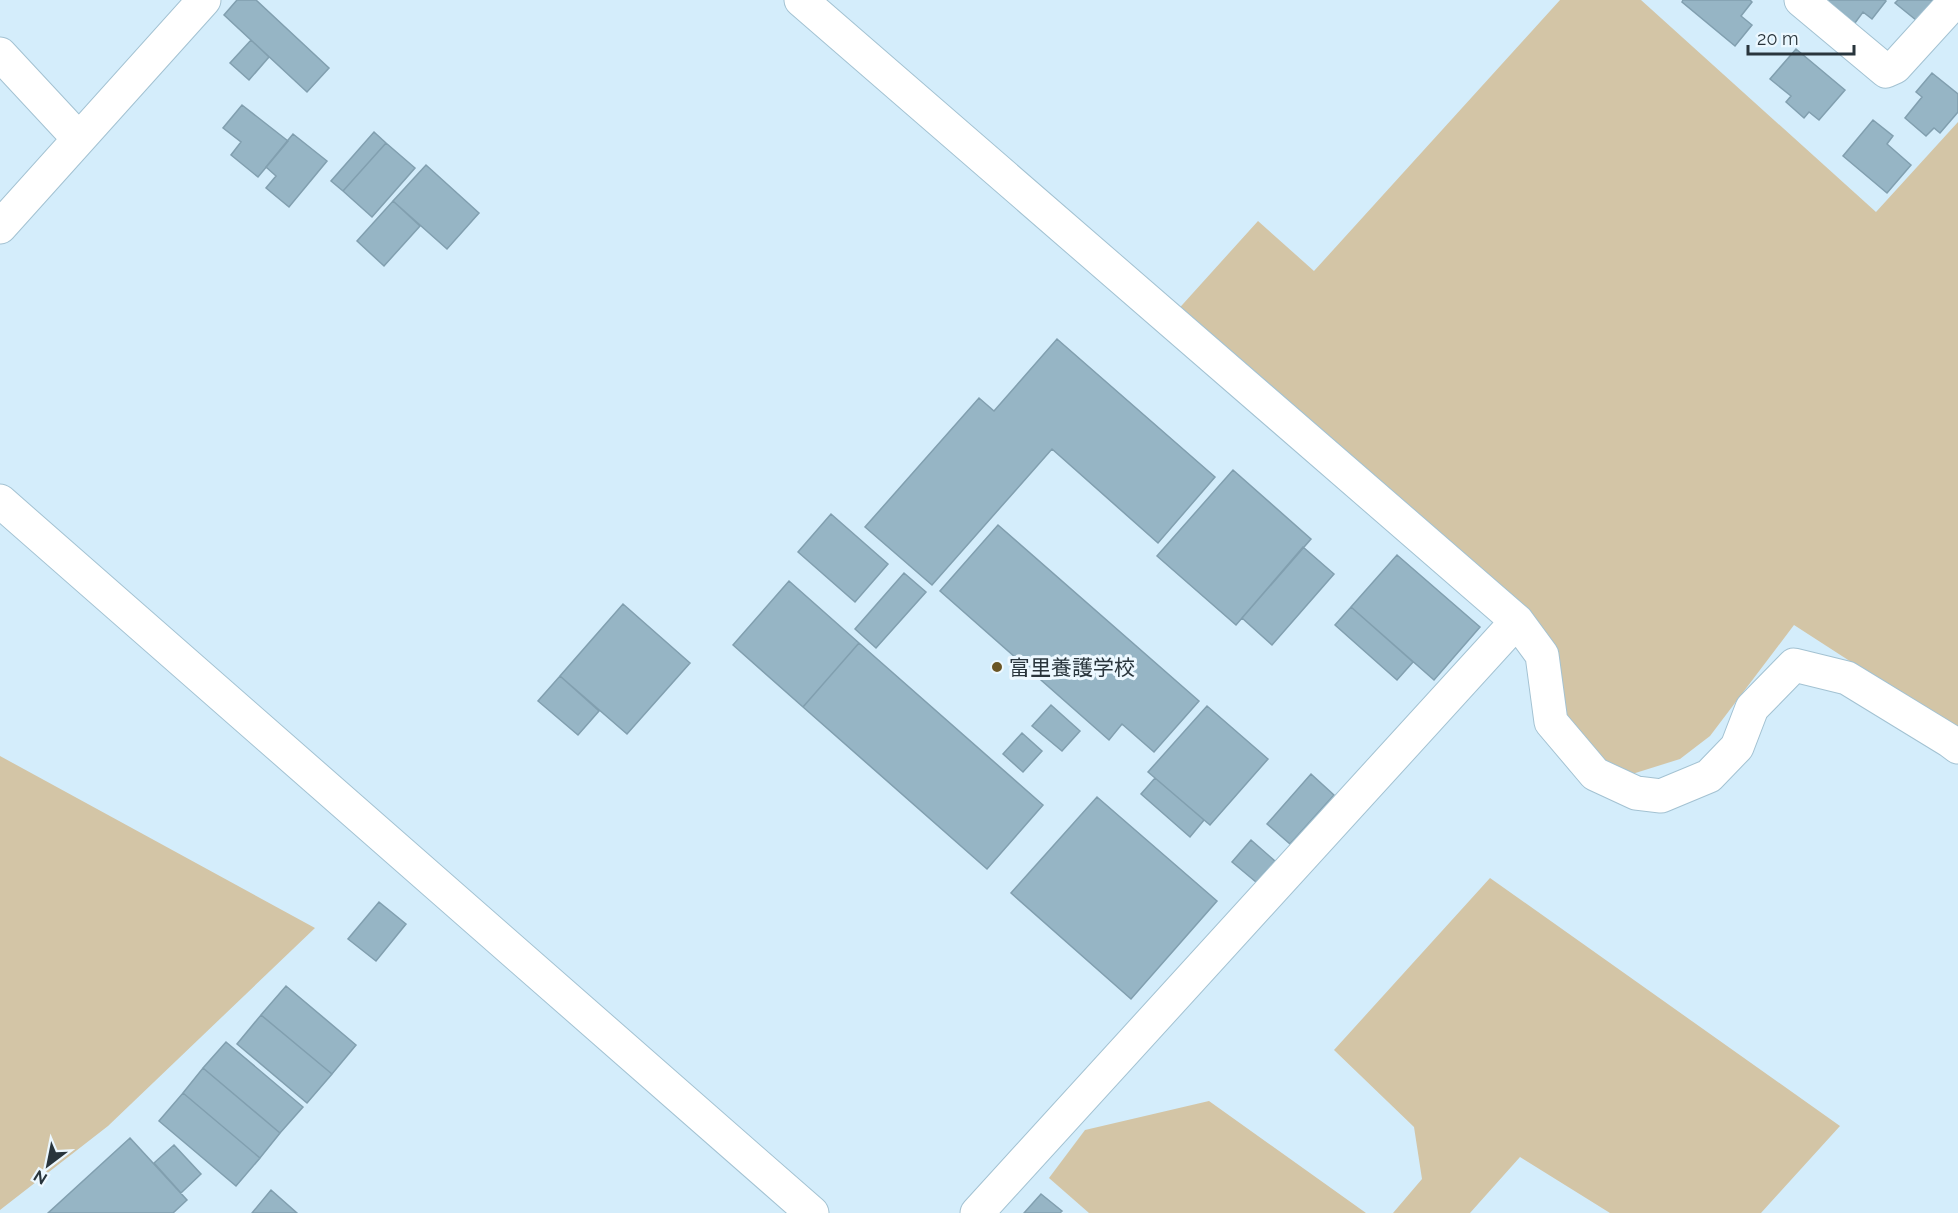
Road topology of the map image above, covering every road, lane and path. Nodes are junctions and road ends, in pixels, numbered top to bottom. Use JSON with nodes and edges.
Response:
{"nodes":[{"id":1,"x":204,"y":0,"type":"edge"},
{"id":2,"x":801,"y":0,"type":"edge"},
{"id":3,"x":1802,"y":0,"type":"edge"},
{"id":4,"x":1956,"y":0,"type":"edge"},
{"id":5,"x":0,"y":54,"type":"edge"},
{"id":6,"x":79,"y":139,"type":"junction"},
{"id":7,"x":0,"y":227,"type":"edge"},
{"id":8,"x":0,"y":501,"type":"edge"},
{"id":9,"x":1517,"y":621,"type":"junction"},
{"id":10,"x":1958,"y":747,"type":"edge"},
{"id":11,"x":812,"y":1213,"type":"edge"},
{"id":12,"x":977,"y":1213,"type":"edge"}],
"edges":[{"from":1,"to":6,"type":"street"},
{"from":2,"to":9,"type":"street"},
{"from":3,"to":4,"type":"street"},
{"from":5,"to":6,"type":"street"},
{"from":6,"to":7,"type":"street"},
{"from":8,"to":11,"type":"street"},
{"from":9,"to":10,"type":"street"},
{"from":9,"to":12,"type":"street"}]}
